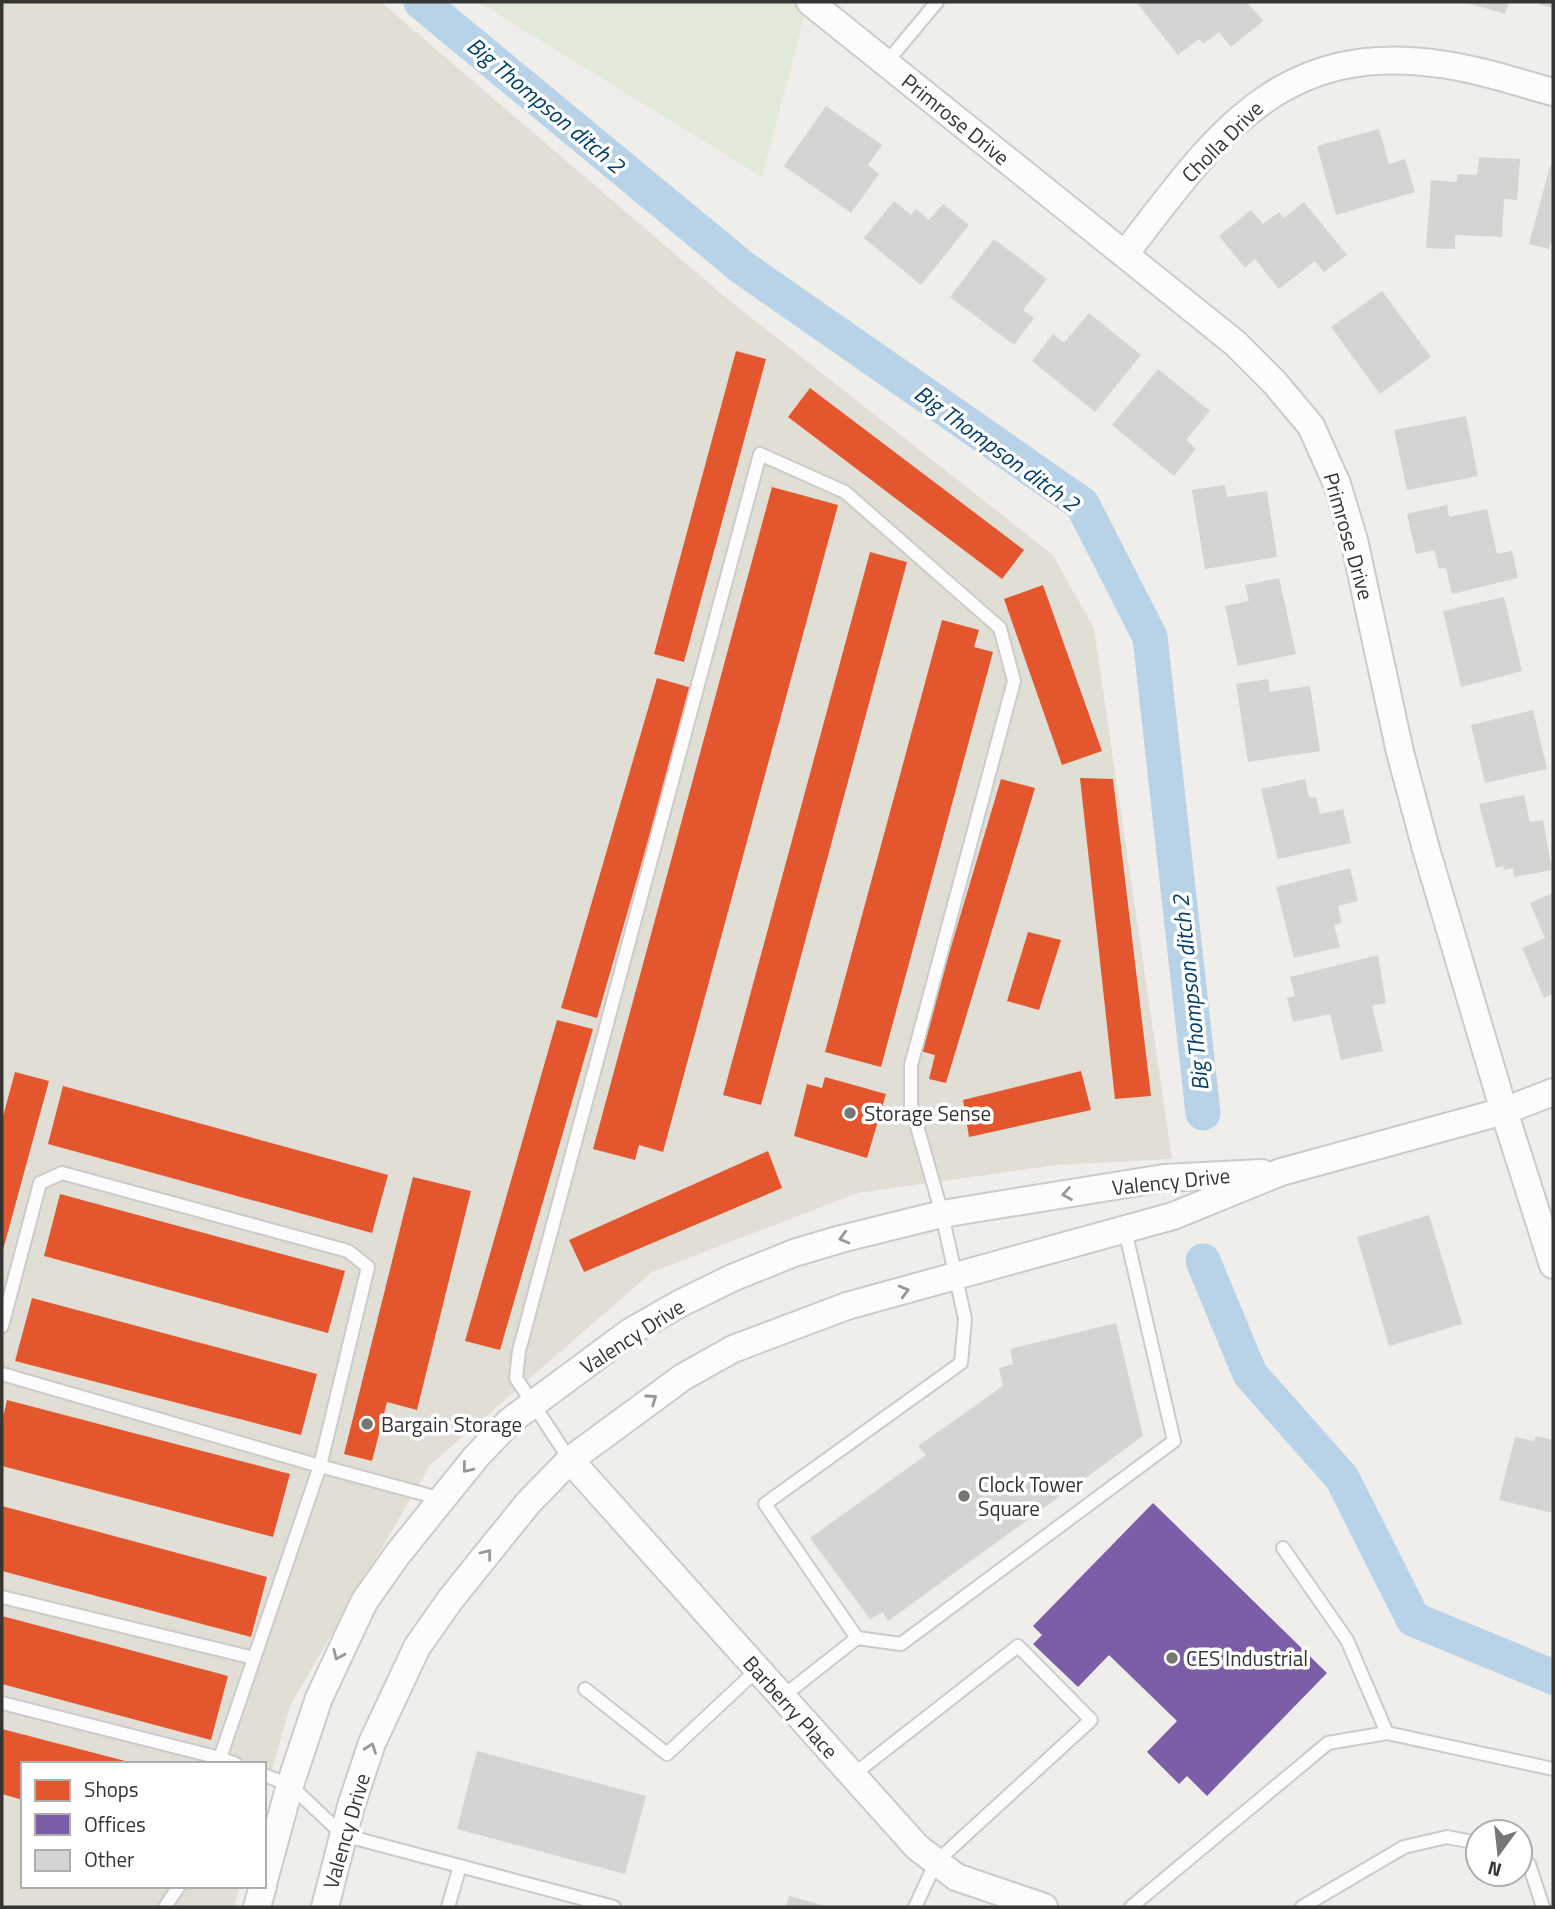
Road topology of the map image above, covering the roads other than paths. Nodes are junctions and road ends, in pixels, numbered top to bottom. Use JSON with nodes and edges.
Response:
{"nodes":[{"id":1,"x":937,"y":2,"type":"edge"},
{"id":2,"x":814,"y":5,"type":"edge"},
{"id":3,"x":886,"y":63,"type":"junction"},
{"id":4,"x":1553,"y":92,"type":"edge"},
{"id":5,"x":1125,"y":254,"type":"junction"},
{"id":6,"x":1553,"y":1092,"type":"edge"},
{"id":7,"x":1504,"y":1111,"type":"junction"},
{"id":8,"x":1281,"y":1172,"type":"junction"},
{"id":9,"x":942,"y":1214,"type":"junction"},
{"id":10,"x":1125,"y":1230,"type":"junction"},
{"id":11,"x":1553,"y":1265,"type":"edge"},
{"id":12,"x":955,"y":1277,"type":"junction"},
{"id":13,"x":2,"y":1326,"type":"edge"},
{"id":14,"x":2,"y":1374,"type":"edge"},
{"id":15,"x":532,"y":1403,"type":"junction"},
{"id":16,"x":570,"y":1460,"type":"junction"},
{"id":17,"x":320,"y":1466,"type":"junction"},
{"id":18,"x":442,"y":1499,"type":"junction"},
{"id":19,"x":1283,"y":1548,"type":"dead end"},
{"id":20,"x":2,"y":1597,"type":"edge"},
{"id":21,"x":857,"y":1638,"type":"junction"},
{"id":22,"x":254,"y":1658,"type":"junction"},
{"id":23,"x":758,"y":1670,"type":"junction"},
{"id":24,"x":585,"y":1689,"type":"dead end"},
{"id":25,"x":782,"y":1697,"type":"junction"},
{"id":26,"x":2,"y":1703,"type":"edge"},
{"id":27,"x":1387,"y":1733,"type":"junction"},
{"id":28,"x":219,"y":1761,"type":"edge"},
{"id":29,"x":1553,"y":1769,"type":"edge"},
{"id":30,"x":853,"y":1775,"type":"junction"},
{"id":31,"x":266,"y":1776,"type":"edge"},
{"id":32,"x":290,"y":1785,"type":"junction"},
{"id":33,"x":343,"y":1835,"type":"junction"},
{"id":34,"x":1464,"y":1840,"type":"edge"},
{"id":35,"x":936,"y":1862,"type":"junction"},
{"id":36,"x":460,"y":1866,"type":"junction"},
{"id":37,"x":266,"y":1873,"type":"edge"},
{"id":38,"x":1534,"y":1879,"type":"edge"},
{"id":39,"x":178,"y":1888,"type":"edge"},
{"id":40,"x":262,"y":1888,"type":"edge"},
{"id":41,"x":165,"y":1907,"type":"edge"},
{"id":42,"x":257,"y":1907,"type":"edge"},
{"id":43,"x":325,"y":1907,"type":"edge"},
{"id":44,"x":448,"y":1907,"type":"edge"},
{"id":45,"x":614,"y":1907,"type":"edge"},
{"id":46,"x":915,"y":1907,"type":"edge"},
{"id":47,"x":1044,"y":1907,"type":"edge"},
{"id":48,"x":1131,"y":1907,"type":"edge"},
{"id":49,"x":1302,"y":1907,"type":"edge"},
{"id":50,"x":1543,"y":1907,"type":"edge"}],
"edges":[{"from":1,"to":3,"type":"lane"},
{"from":2,"to":3,"type":"street","name":"Primrose Drive"},
{"from":3,"to":5,"type":"street","name":"Primrose Drive"},
{"from":4,"to":5,"type":"street","name":"Cholla Drive"},
{"from":5,"to":7,"type":"street","name":"Primrose Drive"},
{"from":6,"to":7,"type":"street","name":"Valency Drive"},
{"from":7,"to":8,"type":"street","name":"Valency Drive"},
{"from":7,"to":11,"type":"street","name":"Primrose Drive"},
{"from":8,"to":9,"type":"street","name":"Valency Drive","one_way":true},
{"from":8,"to":10,"type":"street","name":"Valency Drive"},
{"from":9,"to":12,"type":"lane"},
{"from":9,"to":15,"type":"street","name":"Valency Drive","one_way":true},
{"from":9,"to":15,"type":"lane"},
{"from":10,"to":12,"type":"street","name":"Valency Drive"},
{"from":10,"to":21,"type":"lane"},
{"from":16,"to":12,"type":"street","name":"Valency Drive","one_way":true},
{"from":12,"to":21,"type":"lane"},
{"from":13,"to":17,"type":"lane"},
{"from":14,"to":17,"type":"lane"},
{"from":15,"to":16,"type":"lane"},
{"from":15,"to":18,"type":"street","name":"Valency Drive","one_way":true},
{"from":16,"to":23,"type":"street","name":"Barberry Place"},
{"from":33,"to":16,"type":"street","name":"Valency Drive","one_way":true},
{"from":17,"to":18,"type":"lane"},
{"from":17,"to":22,"type":"lane"},
{"from":18,"to":32,"type":"street","name":"Valency Drive","one_way":true},
{"from":19,"to":27,"type":"lane"},
{"from":20,"to":22,"type":"lane"},
{"from":21,"to":25,"type":"lane"},
{"from":22,"to":28,"type":"lane"},
{"from":23,"to":24,"type":"lane"},
{"from":23,"to":25,"type":"street","name":"Barberry Place"},
{"from":25,"to":30,"type":"street","name":"Barberry Place"},
{"from":26,"to":28,"type":"lane"},
{"from":27,"to":29,"type":"lane"},
{"from":27,"to":48,"type":"lane"},
{"from":30,"to":35,"type":"street","name":"Barberry Place"},
{"from":30,"to":35,"type":"lane"},
{"from":31,"to":32,"type":"lane"},
{"from":32,"to":33,"type":"lane"},
{"from":32,"to":37,"type":"street","name":"Valency Drive"},
{"from":33,"to":36,"type":"lane"},
{"from":33,"to":43,"type":"street","name":"Valency Drive"},
{"from":34,"to":49,"type":"lane"},
{"from":35,"to":46,"type":"lane"},
{"from":35,"to":47,"type":"street","name":"Barberry Place"},
{"from":36,"to":44,"type":"lane"},
{"from":36,"to":45,"type":"lane"},
{"from":38,"to":50,"type":"lane"},
{"from":39,"to":41,"type":"lane"},
{"from":40,"to":42,"type":"street"}]}
